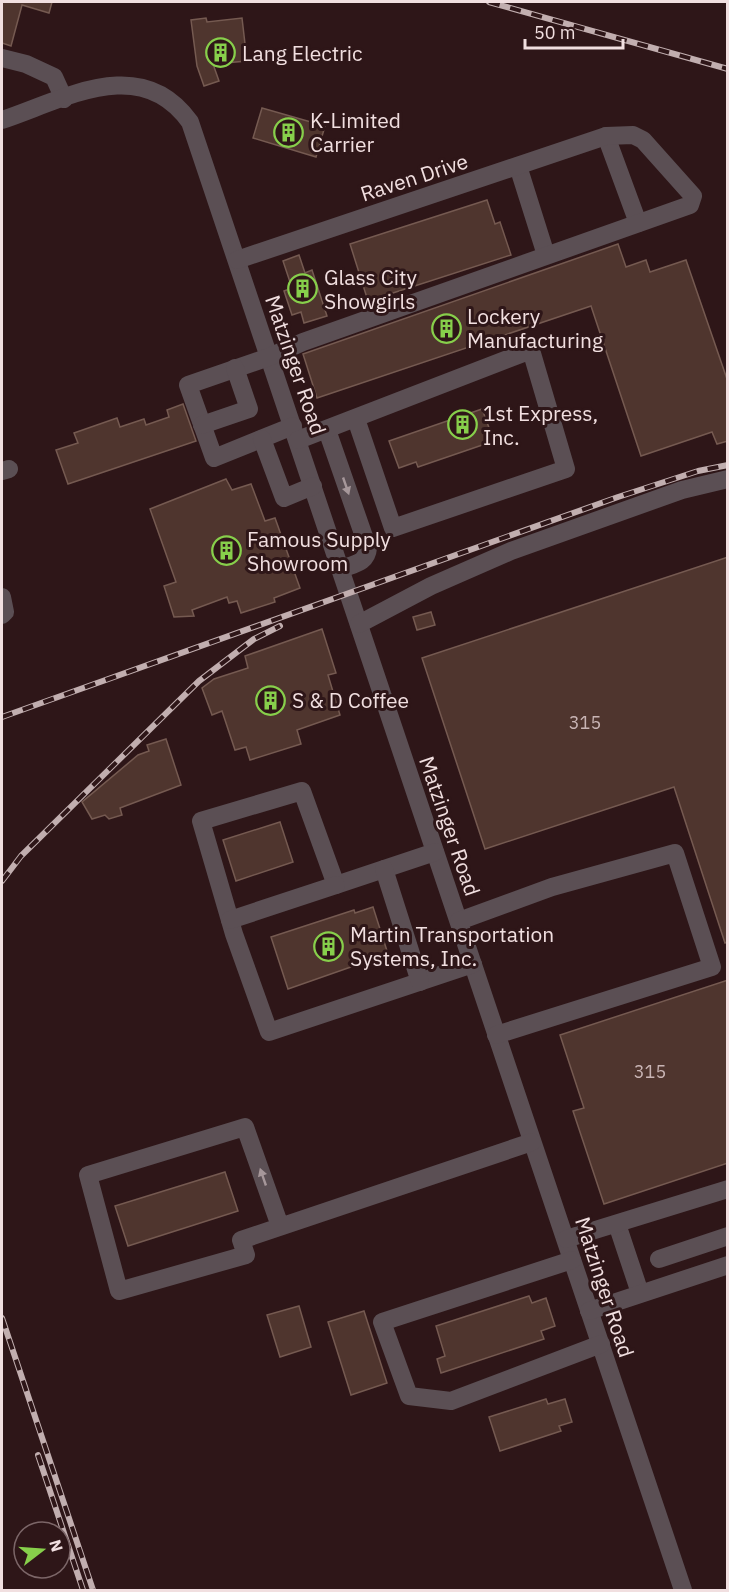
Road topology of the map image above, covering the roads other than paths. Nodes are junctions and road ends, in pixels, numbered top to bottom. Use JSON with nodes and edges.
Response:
{"nodes":[{"id":1,"x":2,"y":58,"type":"edge"},
{"id":2,"x":64,"y":99,"type":"junction"},
{"id":3,"x":2,"y":120,"type":"edge"},
{"id":4,"x":606,"y":136,"type":"junction"},
{"id":5,"x":518,"y":166,"type":"junction"},
{"id":6,"x":638,"y":223,"type":"junction"},
{"id":7,"x":546,"y":255,"type":"junction"},
{"id":8,"x":237,"y":260,"type":"junction"},
{"id":9,"x":269,"y":357,"type":"junction"},
{"id":10,"x":235,"y":368,"type":"junction"},
{"id":11,"x":356,"y":419,"type":"junction"},
{"id":12,"x":202,"y":425,"type":"junction"},
{"id":13,"x":327,"y":430,"type":"junction"},
{"id":14,"x":296,"y":433,"type":"junction"},
{"id":15,"x":262,"y":439,"type":"junction"},
{"id":16,"x":728,"y":479,"type":"edge"},
{"id":17,"x":313,"y":486,"type":"junction"},
{"id":18,"x":341,"y":569,"type":"junction"},
{"id":19,"x":2,"y":597,"type":"edge"},
{"id":20,"x":2,"y":615,"type":"edge"},
{"id":21,"x":359,"y":624,"type":"junction"},
{"id":22,"x":435,"y":852,"type":"junction"},
{"id":23,"x":384,"y":869,"type":"junction"},
{"id":24,"x":336,"y":885,"type":"junction"},
{"id":25,"x":230,"y":920,"type":"junction"},
{"id":26,"x":459,"y":921,"type":"junction"},
{"id":27,"x":473,"y":964,"type":"junction"},
{"id":28,"x":420,"y":982,"type":"junction"},
{"id":29,"x":496,"y":1035,"type":"junction"},
{"id":30,"x":532,"y":1142,"type":"junction"},
{"id":31,"x":728,"y":1189,"type":"edge"},
{"id":32,"x":616,"y":1224,"type":"junction"},
{"id":33,"x":280,"y":1226,"type":"junction"},
{"id":34,"x":728,"y":1236,"type":"edge"},
{"id":35,"x":566,"y":1239,"type":"junction"},
{"id":36,"x":659,"y":1259,"type":"dead end"},
{"id":37,"x":572,"y":1260,"type":"junction"},
{"id":38,"x":728,"y":1265,"type":"edge"},
{"id":39,"x":640,"y":1293,"type":"junction"},
{"id":40,"x":589,"y":1311,"type":"junction"},
{"id":41,"x":601,"y":1344,"type":"junction"},
{"id":42,"x":683,"y":1590,"type":"edge"}],
"edges":[{"from":1,"to":2,"type":"street"},
{"from":2,"to":3,"type":"street"},
{"from":2,"to":8,"type":"street","name":"Matzinger Road"},
{"from":4,"to":5,"type":"street","name":"Raven Drive"},
{"from":4,"to":6,"type":"street"},
{"from":4,"to":6,"type":"street","name":"Raven Drive"},
{"from":5,"to":7,"type":"street"},
{"from":5,"to":8,"type":"street","name":"Raven Drive"},
{"from":6,"to":7,"type":"street"},
{"from":7,"to":9,"type":"street"},
{"from":8,"to":9,"type":"street","name":"Matzinger Road"},
{"from":9,"to":10,"type":"street"},
{"from":9,"to":14,"type":"street","name":"Matzinger Road"},
{"from":10,"to":12,"type":"street"},
{"from":10,"to":12,"type":"street"},
{"from":11,"to":11,"type":"street"},
{"from":11,"to":13,"type":"street"},
{"from":12,"to":15,"type":"street"},
{"from":13,"to":14,"type":"street"},
{"from":13,"to":18,"type":"street","one_way":true},
{"from":14,"to":15,"type":"street"},
{"from":14,"to":17,"type":"street","name":"Matzinger Road"},
{"from":15,"to":17,"type":"street"},
{"from":16,"to":21,"type":"street"},
{"from":17,"to":18,"type":"street","name":"Matzinger Road"},
{"from":18,"to":21,"type":"street","name":"Matzinger Road"},
{"from":19,"to":20,"type":"street"},
{"from":21,"to":22,"type":"street","name":"Matzinger Road"},
{"from":22,"to":23,"type":"street"},
{"from":22,"to":26,"type":"street","name":"Matzinger Road"},
{"from":23,"to":24,"type":"street"},
{"from":23,"to":28,"type":"street"},
{"from":24,"to":25,"type":"street"},
{"from":24,"to":25,"type":"street"},
{"from":25,"to":28,"type":"street"},
{"from":26,"to":27,"type":"street","name":"Matzinger Road"},
{"from":26,"to":29,"type":"street"},
{"from":27,"to":28,"type":"street"},
{"from":27,"to":29,"type":"street","name":"Matzinger Road"},
{"from":29,"to":30,"type":"street","name":"Matzinger Road"},
{"from":30,"to":33,"type":"street"},
{"from":30,"to":35,"type":"street","name":"Matzinger Road"},
{"from":31,"to":32,"type":"street"},
{"from":32,"to":35,"type":"street"},
{"from":32,"to":39,"type":"street"},
{"from":33,"to":33,"type":"street","one_way":true},
{"from":34,"to":36,"type":"street"},
{"from":35,"to":37,"type":"street","name":"Matzinger Road"},
{"from":37,"to":40,"type":"street","name":"Matzinger Road"},
{"from":37,"to":41,"type":"street"},
{"from":38,"to":39,"type":"street"},
{"from":39,"to":40,"type":"street"},
{"from":40,"to":41,"type":"street","name":"Matzinger Road"},
{"from":41,"to":42,"type":"street","name":"Matzinger Road"}]}
